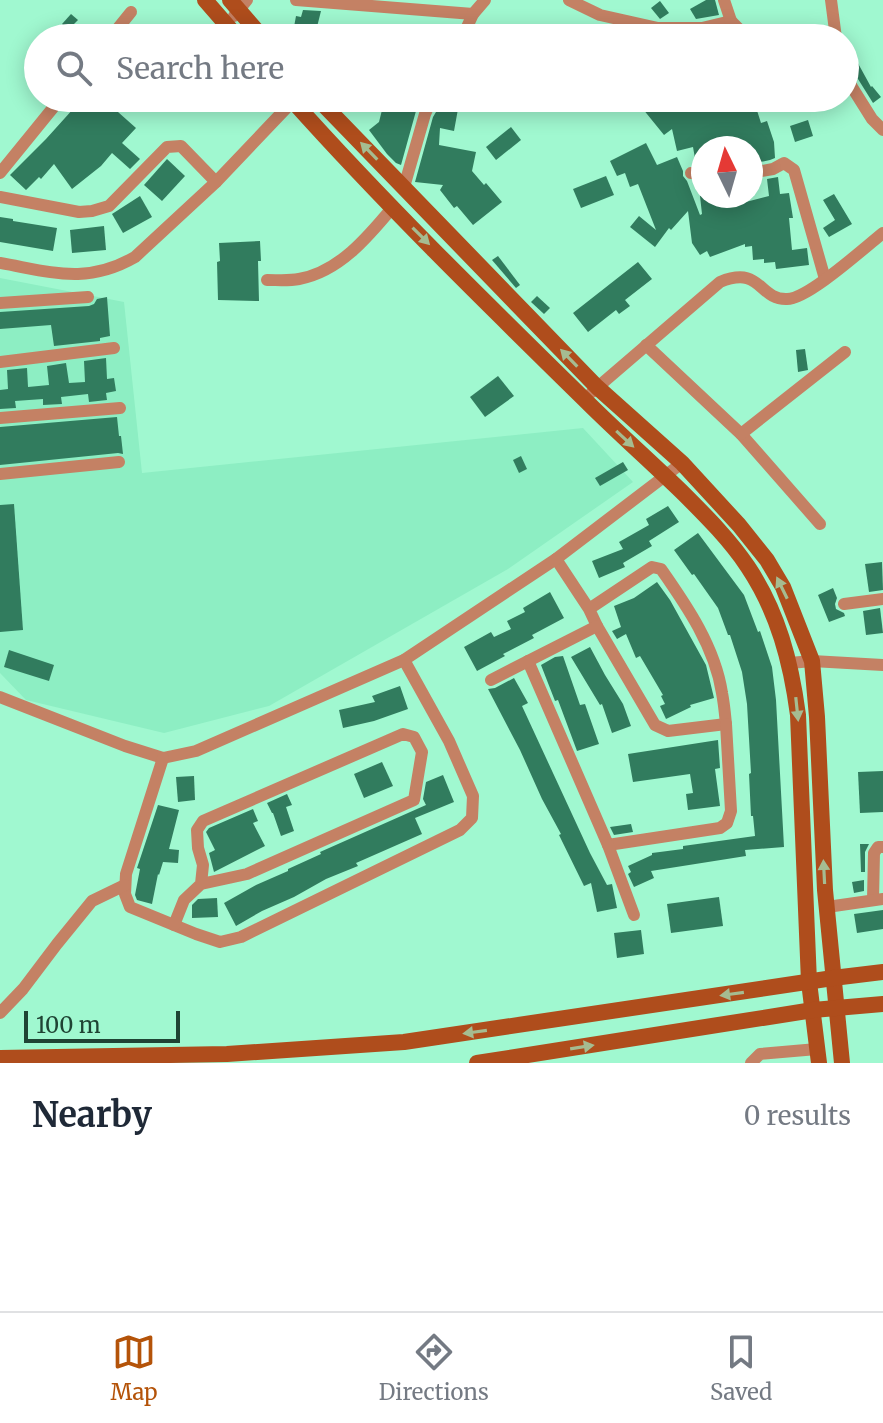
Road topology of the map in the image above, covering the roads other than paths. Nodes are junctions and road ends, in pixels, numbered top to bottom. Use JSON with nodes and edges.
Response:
{"nodes":[{"id":1,"x":205,"y":0,"type":"edge"},
{"id":2,"x":296,"y":0,"type":"edge"},
{"id":3,"x":485,"y":0,"type":"edge"},
{"id":4,"x":569,"y":0,"type":"edge"},
{"id":5,"x":724,"y":0,"type":"edge"},
{"id":6,"x":831,"y":0,"type":"edge"},
{"id":7,"x":239,"y":4,"type":"edge"},
{"id":8,"x":131,"y":12,"type":"dead end"},
{"id":9,"x":473,"y":14,"type":"junction"},
{"id":10,"x":731,"y":21,"type":"junction"},
{"id":11,"x":225,"y":23,"type":"joint"},
{"id":12,"x":121,"y":24,"type":"edge"},
{"id":13,"x":253,"y":24,"type":"edge"},
{"id":14,"x":468,"y":24,"type":"edge"},
{"id":15,"x":640,"y":24,"type":"edge"},
{"id":16,"x":719,"y":24,"type":"edge"},
{"id":17,"x":734,"y":24,"type":"edge"},
{"id":18,"x":834,"y":24,"type":"edge"},
{"id":19,"x":859,"y":98,"type":"edge"},
{"id":20,"x":50,"y":112,"type":"edge"},
{"id":21,"x":281,"y":112,"type":"edge"},
{"id":22,"x":305,"y":112,"type":"edge"},
{"id":23,"x":331,"y":112,"type":"edge"},
{"id":24,"x":426,"y":112,"type":"edge"},
{"id":25,"x":883,"y":130,"type":"edge"},
{"id":26,"x":763,"y":171,"type":"edge"},
{"id":27,"x":0,"y":173,"type":"edge"},
{"id":28,"x":216,"y":182,"type":"junction"},
{"id":29,"x":404,"y":187,"type":"junction"},
{"id":30,"x":0,"y":197,"type":"edge"},
{"id":31,"x":393,"y":207,"type":"junction"},
{"id":32,"x":883,"y":233,"type":"edge"},
{"id":33,"x":0,"y":263,"type":"edge"},
{"id":34,"x":825,"y":279,"type":"junction"},
{"id":35,"x":267,"y":280,"type":"dead end"},
{"id":36,"x":88,"y":297,"type":"dead end"},
{"id":37,"x":0,"y":303,"type":"edge"},
{"id":38,"x":646,"y":345,"type":"junction"},
{"id":39,"x":114,"y":348,"type":"dead end"},
{"id":40,"x":845,"y":352,"type":"dead end"},
{"id":41,"x":0,"y":362,"type":"edge"},
{"id":42,"x":597,"y":387,"type":"junction"},
{"id":43,"x":584,"y":399,"type":"junction"},
{"id":44,"x":120,"y":408,"type":"dead end"},
{"id":45,"x":0,"y":418,"type":"edge"},
{"id":46,"x":741,"y":434,"type":"junction"},
{"id":47,"x":119,"y":462,"type":"dead end"},
{"id":48,"x":682,"y":463,"type":"junction"},
{"id":49,"x":0,"y":474,"type":"edge"},
{"id":50,"x":665,"y":476,"type":"junction"},
{"id":51,"x":820,"y":524,"type":"dead end"},
{"id":52,"x":556,"y":559,"type":"junction"},
{"id":53,"x":883,"y":599,"type":"edge"},
{"id":54,"x":844,"y":604,"type":"dead end"},
{"id":55,"x":589,"y":609,"type":"junction"},
{"id":56,"x":597,"y":626,"type":"junction"},
{"id":57,"x":404,"y":660,"type":"junction"},
{"id":58,"x":528,"y":661,"type":"junction"},
{"id":59,"x":812,"y":661,"type":"junction"},
{"id":60,"x":790,"y":663,"type":"junction"},
{"id":61,"x":883,"y":665,"type":"edge"},
{"id":62,"x":491,"y":680,"type":"dead end"},
{"id":63,"x":0,"y":697,"type":"edge"},
{"id":64,"x":726,"y":724,"type":"junction"},
{"id":65,"x":163,"y":758,"type":"junction"},
{"id":66,"x":608,"y":845,"type":"junction"},
{"id":67,"x":883,"y":847,"type":"edge"},
{"id":68,"x":201,"y":884,"type":"junction"},
{"id":69,"x":125,"y":885,"type":"junction"},
{"id":70,"x":878,"y":899,"type":"edge"},
{"id":71,"x":827,"y":907,"type":"junction"},
{"id":72,"x":634,"y":915,"type":"dead end"},
{"id":73,"x":174,"y":925,"type":"junction"},
{"id":74,"x":883,"y":972,"type":"edge"},
{"id":75,"x":833,"y":978,"type":"junction"},
{"id":76,"x":809,"y":982,"type":"junction"},
{"id":77,"x":883,"y":1004,"type":"edge"},
{"id":78,"x":836,"y":1009,"type":"junction"},
{"id":79,"x":813,"y":1010,"type":"junction"},
{"id":80,"x":0,"y":1013,"type":"edge"},
{"id":81,"x":818,"y":1056,"type":"edge"},
{"id":82,"x":0,"y":1058,"type":"edge"},
{"id":83,"x":477,"y":1063,"type":"edge"},
{"id":84,"x":751,"y":1063,"type":"edge"},
{"id":85,"x":842,"y":1063,"type":"edge"}],
"edges":[{"from":1,"to":11,"type":"street"},
{"from":2,"to":9,"type":"street"},
{"from":3,"to":9,"type":"street"},
{"from":4,"to":15,"type":"street"},
{"from":5,"to":10,"type":"street"},
{"from":6,"to":18,"type":"street"},
{"from":7,"to":11,"type":"street"},
{"from":7,"to":13,"type":"street"},
{"from":8,"to":12,"type":"street"},
{"from":9,"to":14,"type":"street"},
{"from":10,"to":16,"type":"street"},
{"from":10,"to":17,"type":"street"},
{"from":19,"to":25,"type":"street"},
{"from":20,"to":27,"type":"street"},
{"from":21,"to":28,"type":"street"},
{"from":22,"to":31,"type":"street"},
{"from":29,"to":23,"type":"street","one_way":true},
{"from":24,"to":29,"type":"street"},
{"from":26,"to":34,"type":"street"},
{"from":28,"to":30,"type":"street"},
{"from":28,"to":33,"type":"street"},
{"from":42,"to":29,"type":"street","one_way":true},
{"from":31,"to":35,"type":"street"},
{"from":31,"to":43,"type":"street","one_way":true},
{"from":32,"to":34,"type":"street"},
{"from":34,"to":38,"type":"street"},
{"from":36,"to":37,"type":"street"},
{"from":38,"to":42,"type":"street"},
{"from":38,"to":46,"type":"street"},
{"from":39,"to":41,"type":"street"},
{"from":40,"to":46,"type":"street"},
{"from":42,"to":43,"type":"street"},
{"from":42,"to":48,"type":"street"},
{"from":43,"to":50,"type":"street","one_way":true},
{"from":44,"to":45,"type":"street"},
{"from":46,"to":51,"type":"street"},
{"from":47,"to":49,"type":"street"},
{"from":48,"to":50,"type":"street"},
{"from":59,"to":48,"type":"street","one_way":true},
{"from":50,"to":52,"type":"street"},
{"from":50,"to":60,"type":"street"},
{"from":52,"to":55,"type":"street"},
{"from":52,"to":57,"type":"street"},
{"from":53,"to":54,"type":"street"},
{"from":55,"to":56,"type":"street"},
{"from":55,"to":64,"type":"street"},
{"from":56,"to":58,"type":"street"},
{"from":56,"to":64,"type":"street"},
{"from":57,"to":65,"type":"street"},
{"from":57,"to":73,"type":"street"},
{"from":58,"to":62,"type":"street"},
{"from":58,"to":66,"type":"street"},
{"from":59,"to":60,"type":"street"},
{"from":59,"to":61,"type":"street"},
{"from":71,"to":59,"type":"street","one_way":true},
{"from":60,"to":76,"type":"street","one_way":true},
{"from":63,"to":65,"type":"street"},
{"from":64,"to":66,"type":"street"},
{"from":65,"to":69,"type":"street"},
{"from":66,"to":72,"type":"street"},
{"from":67,"to":70,"type":"street"},
{"from":68,"to":68,"type":"street"},
{"from":68,"to":73,"type":"street"},
{"from":69,"to":73,"type":"street"},
{"from":69,"to":80,"type":"street"},
{"from":70,"to":71,"type":"street"},
{"from":71,"to":75,"type":"street"},
{"from":74,"to":75,"type":"street"},
{"from":75,"to":76,"type":"street"},
{"from":75,"to":78,"type":"street"},
{"from":76,"to":79,"type":"street"},
{"from":76,"to":82,"type":"street","one_way":true},
{"from":77,"to":78,"type":"street"},
{"from":78,"to":79,"type":"street"},
{"from":78,"to":85,"type":"street"},
{"from":79,"to":81,"type":"street"},
{"from":83,"to":79,"type":"street","one_way":true},
{"from":81,"to":84,"type":"street"}]}
